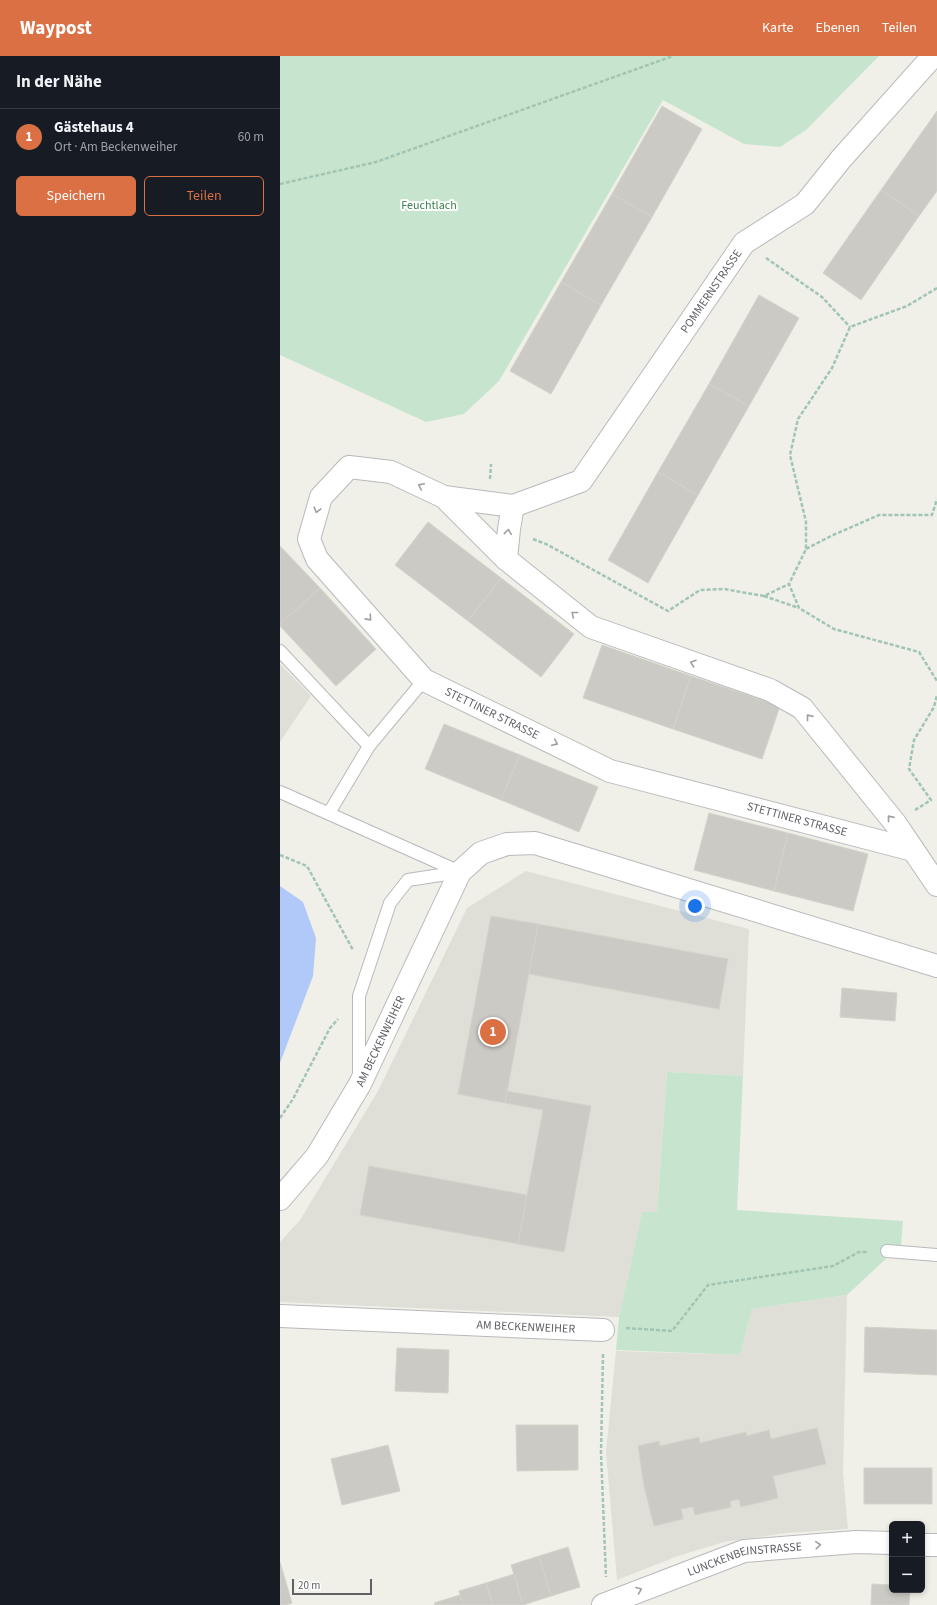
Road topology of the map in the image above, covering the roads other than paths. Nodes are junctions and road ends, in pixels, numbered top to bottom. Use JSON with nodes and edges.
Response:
{"nodes":[{"id":1,"x":933,"y":56,"type":"edge"},
{"id":2,"x":444,"y":497,"type":"junction"},
{"id":3,"x":513,"y":506,"type":"junction"},
{"id":4,"x":506,"y":559,"type":"junction"},
{"id":5,"x":280,"y":652,"type":"edge"},
{"id":6,"x":424,"y":680,"type":"junction"},
{"id":7,"x":369,"y":746,"type":"junction"},
{"id":8,"x":280,"y":792,"type":"edge"},
{"id":9,"x":329,"y":813,"type":"junction"},
{"id":10,"x":913,"y":850,"type":"junction"},
{"id":11,"x":460,"y":872,"type":"junction"},
{"id":12,"x":937,"y":885,"type":"edge"},
{"id":13,"x":937,"y":966,"type":"edge"},
{"id":14,"x":360,"y":1084,"type":"junction"},
{"id":15,"x":280,"y":1199,"type":"edge"},
{"id":16,"x":886,"y":1251,"type":"road end"},
{"id":17,"x":937,"y":1255,"type":"edge"},
{"id":18,"x":280,"y":1316,"type":"edge"},
{"id":19,"x":603,"y":1330,"type":"road end"},
{"id":20,"x":889,"y":1543,"type":"edge"},
{"id":21,"x":925,"y":1545,"type":"edge"},
{"id":22,"x":937,"y":1545,"type":"edge"},
{"id":23,"x":605,"y":1604,"type":"edge"}],
"edges":[{"from":1,"to":3,"type":"street","name":"POMMERNSTRASSE"},
{"from":2,"to":3,"type":"street","name":"STETTINER STRASSE"},
{"from":2,"to":4,"type":"street","name":"STETTINER STRASSE"},
{"from":2,"to":6,"type":"street","name":"STETTINER STRASSE","one_way":true},
{"from":4,"to":3,"type":"street","one_way":true},
{"from":10,"to":4,"type":"street","name":"STETTINER STRASSE","one_way":true},
{"from":5,"to":7,"type":"lane"},
{"from":6,"to":7,"type":"lane"},
{"from":6,"to":10,"type":"street","name":"STETTINER STRASSE","one_way":true},
{"from":7,"to":9,"type":"lane"},
{"from":8,"to":9,"type":"lane"},
{"from":9,"to":11,"type":"lane"},
{"from":10,"to":12,"type":"street","name":"STETTINER STRASSE"},
{"from":11,"to":13,"type":"street"},
{"from":11,"to":14,"type":"street","name":"AM BECKENWEIHER"},
{"from":11,"to":14,"type":"lane"},
{"from":14,"to":15,"type":"street","name":"AM BECKENWEIHER"},
{"from":16,"to":17,"type":"lane"},
{"from":18,"to":19,"type":"street","name":"AM BECKENWEIHER"},
{"from":23,"to":20,"type":"street","name":"LUNCKENBEINSTRASSE","one_way":true},
{"from":21,"to":22,"type":"street"}]}
